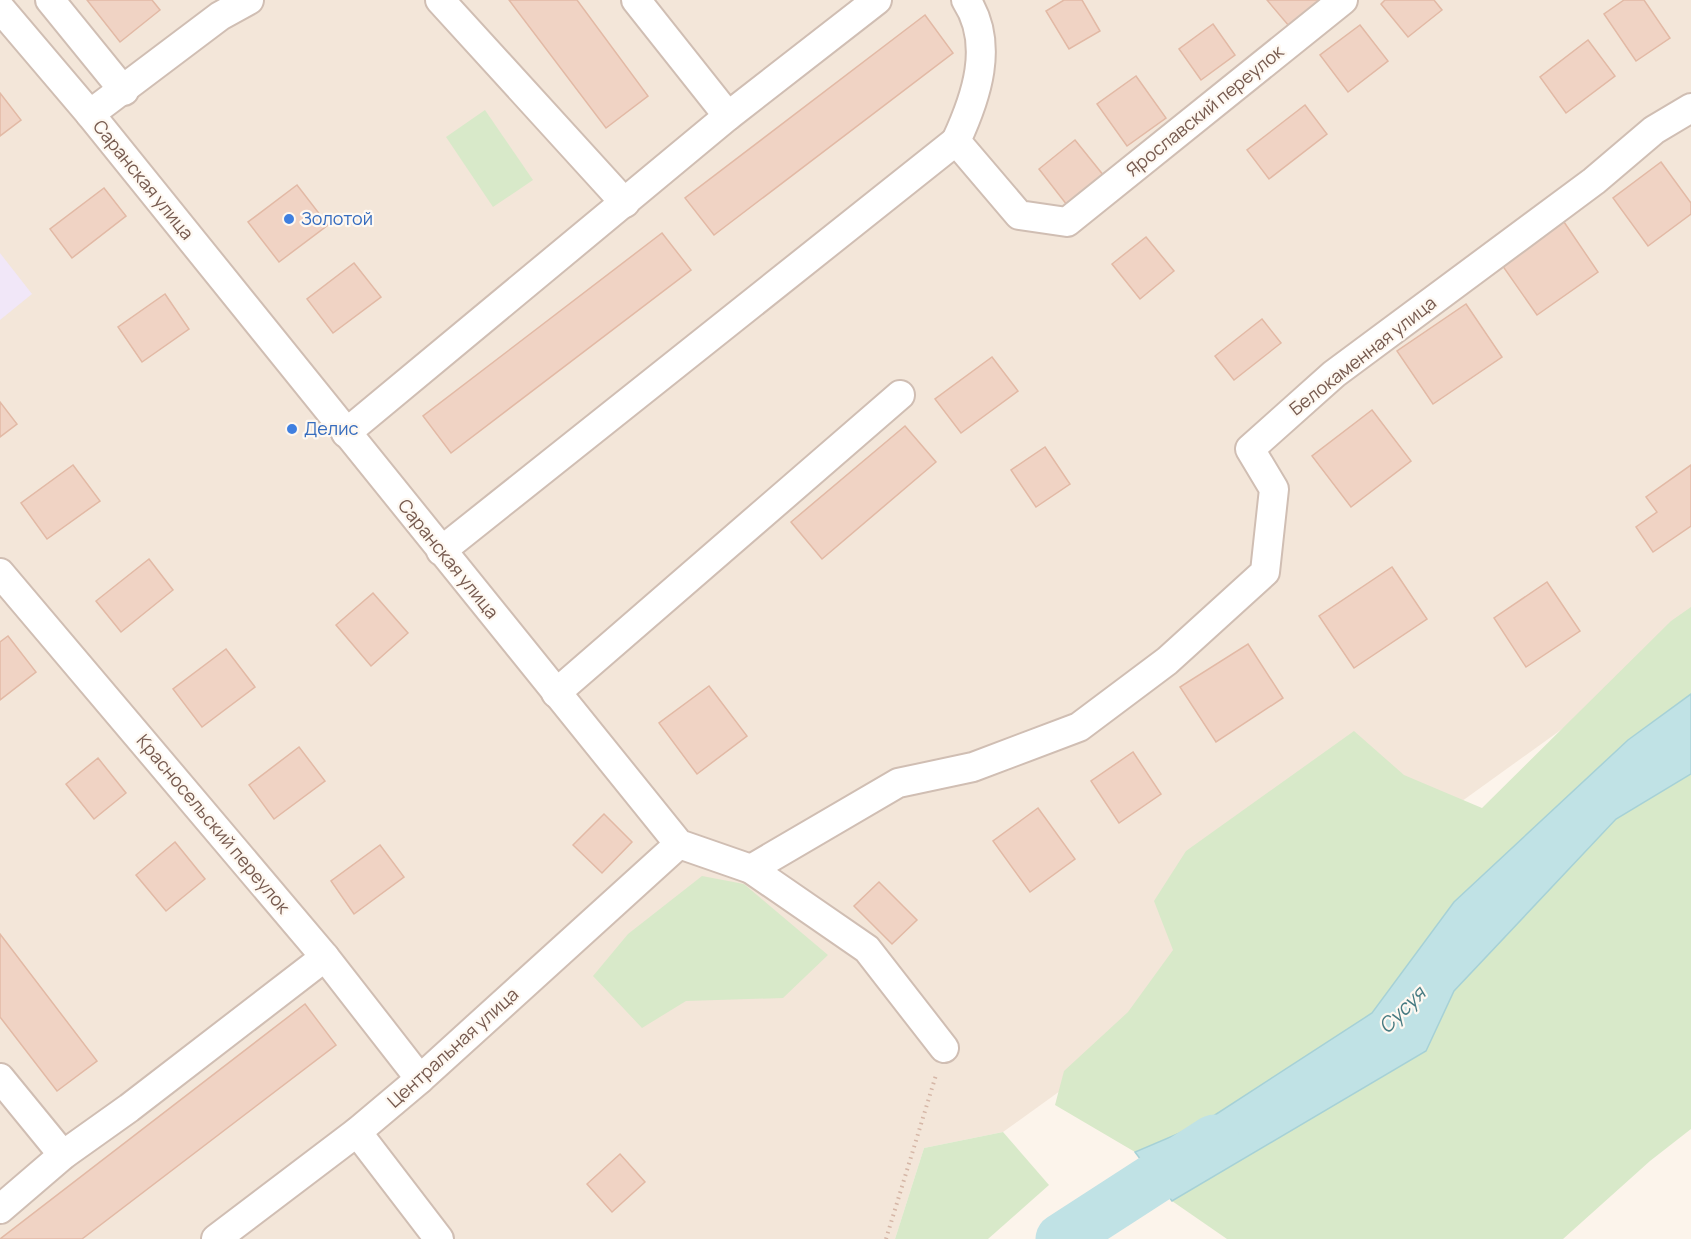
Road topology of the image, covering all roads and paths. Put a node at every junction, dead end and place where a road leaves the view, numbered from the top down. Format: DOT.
graph roads {
  1 [pos="50,0"];
  2 [pos="249,0"];
  3 [pos="440,0"];
  4 [pos="636,0"];
  5 [pos="877,0"];
  6 [pos="966,0"];
  7 [pos="1343,0"];
  8 [pos="0,8"];
  9 [pos="124,91"];
  10 [pos="1691,108"];
  11 [pos="90,114"];
  12 [pos="728,116"];
  13 [pos="956,141"];
  14 [pos="625,203"];
  15 [pos="900,395"];
  16 [pos="346,433"];
  17 [pos="441,551"];
  18 [pos="0,573"];
  19 [pos="556,693"];
  20 [pos="679,844"];
  21 [pos="751,868"];
  22 [pos="325,957"];
  23 [pos="944,1048"];
  24 [pos="0,1078"];
  25 [pos="420,1079"];
  26 [pos="357,1132"];
  27 [pos="63,1155"];
  28 [pos="0,1209"];
  29 [pos="216,1239"];
  30 [pos="439,1239"];
  31 [pos="886,1239"];
  1 -- 9 [label="street"];
  2 -- 9 [label="street"];
  3 -- 14 [label="street"];
  4 -- 12 [label="street"];
  5 -- 12 [label="street"];
  6 -- 13 [label="street"];
  7 -- 13 [label="street, Ярославский переулок"];
  8 -- 11 [label="street, Саранская улица"];
  9 -- 11 [label="street"];
  10 -- 21 [label="street, Белокаменная улица"];
  11 -- 16 [label="street, Саранская улица"];
  12 -- 14 [label="street"];
  13 -- 17 [label="street"];
  14 -- 16 [label="street"];
  15 -- 19 [label="street"];
  16 -- 17 [label="street, Саранская улица"];
  17 -- 19 [label="street, Саранская улица"];
  18 -- 22 [label="street, Красносельский переулок"];
  19 -- 20 [label="street, Саранская улица"];
  20 -- 21 [label="street"];
  20 -- 25 [label="street, Центральная улица"];
  21 -- 23 [label="street"];
  22 -- 25 [label="street, Красносельский переулок"];
  22 -- 27 [label="street"];
  23 -- 31 [label="path"];
  24 -- 27 [label="street"];
  25 -- 26 [label="street, Центральная улица"];
  26 -- 29 [label="street, Центральная улица"];
  26 -- 30 [label="street"];
  27 -- 28 [label="street"];
}
